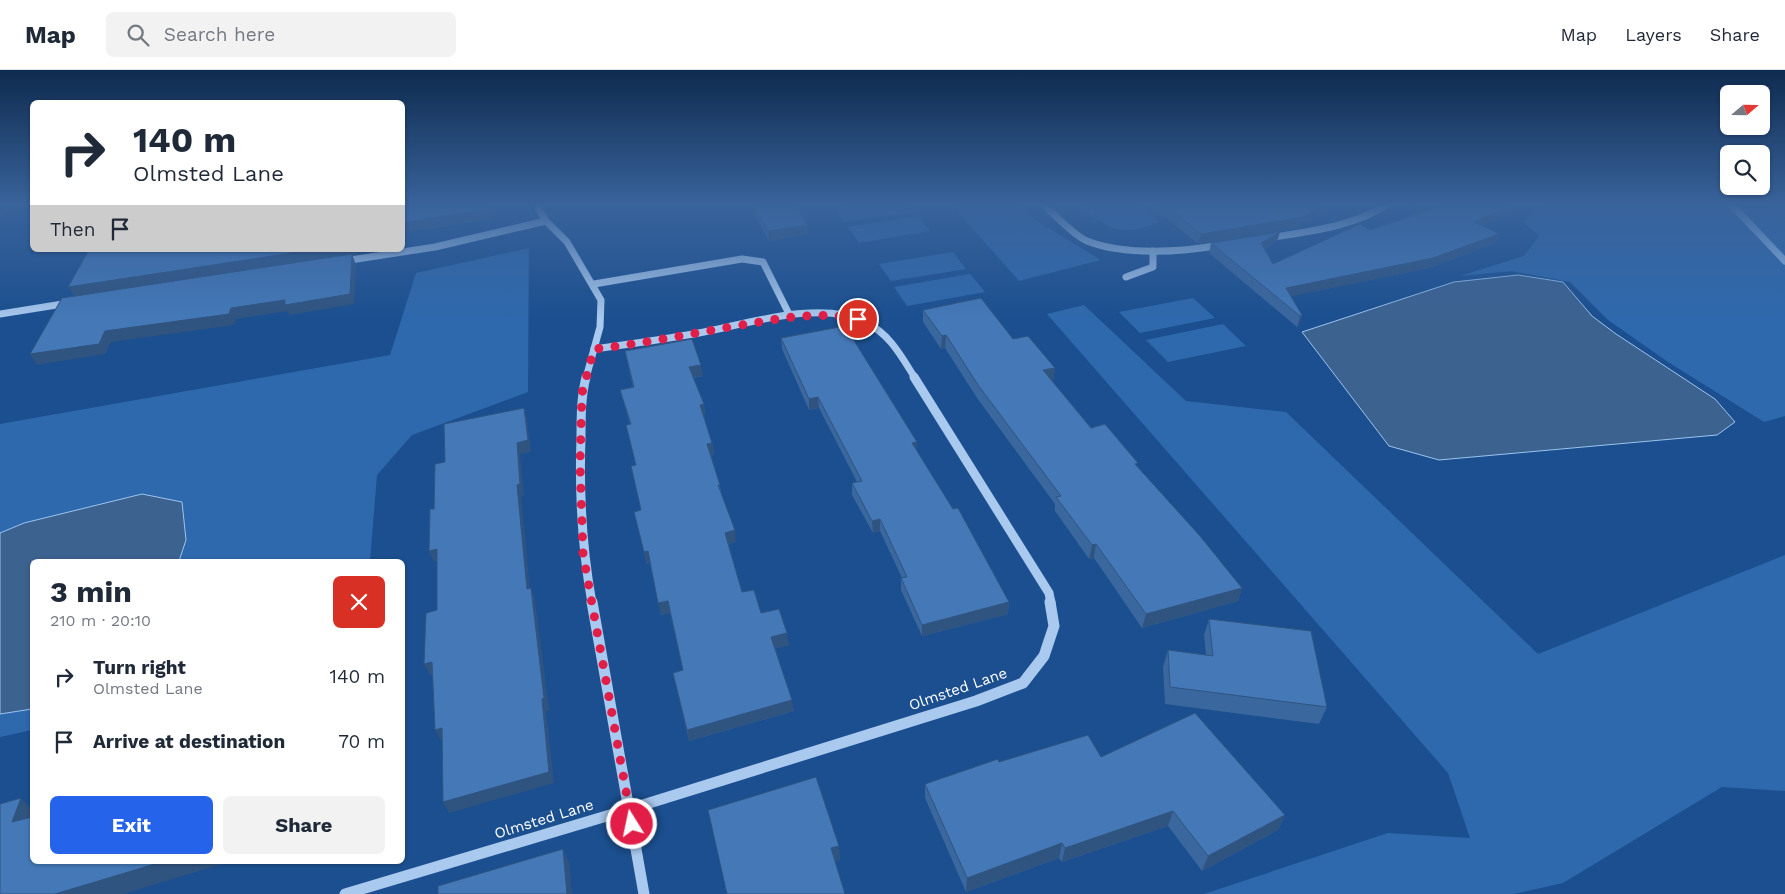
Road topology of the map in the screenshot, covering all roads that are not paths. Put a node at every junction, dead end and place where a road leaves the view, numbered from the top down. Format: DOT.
graph roads {
  1 [pos="454,242"];
  2 [pos="567,242"];
  3 [pos="1096,242"];
  4 [pos="1228,244"];
  5 [pos="1153,251"];
  6 [pos="403,252"];
  7 [pos="405,252"];
  8 [pos="338,262"];
  9 [pos="1126,277"];
  10 [pos="594,284"];
  11 [pos="77,302"];
  12 [pos="0,314"];
  13 [pos="790,316"];
  14 [pos="594,349"];
  15 [pos="630,809"];
  16 [pos="345,894"];
  17 [pos="644,894"];
  1 -- 7 [label="street"];
  2 -- 10 [label="street"];
  3 -- 5 [label="street"];
  4 -- 5 [label="street"];
  5 -- 9 [label="lane"];
  6 -- 8 [label="street"];
  10 -- 13 [label="street"];
  10 -- 14 [label="street"];
  11 -- 12 [label="street"];
  13 -- 14 [label="street, Olmsted Lane"];
  13 -- 15 [label="street, Olmsted Lane"];
  14 -- 15 [label="street"];
  15 -- 16 [label="street, Olmsted Lane"];
  15 -- 17 [label="street"];
}
